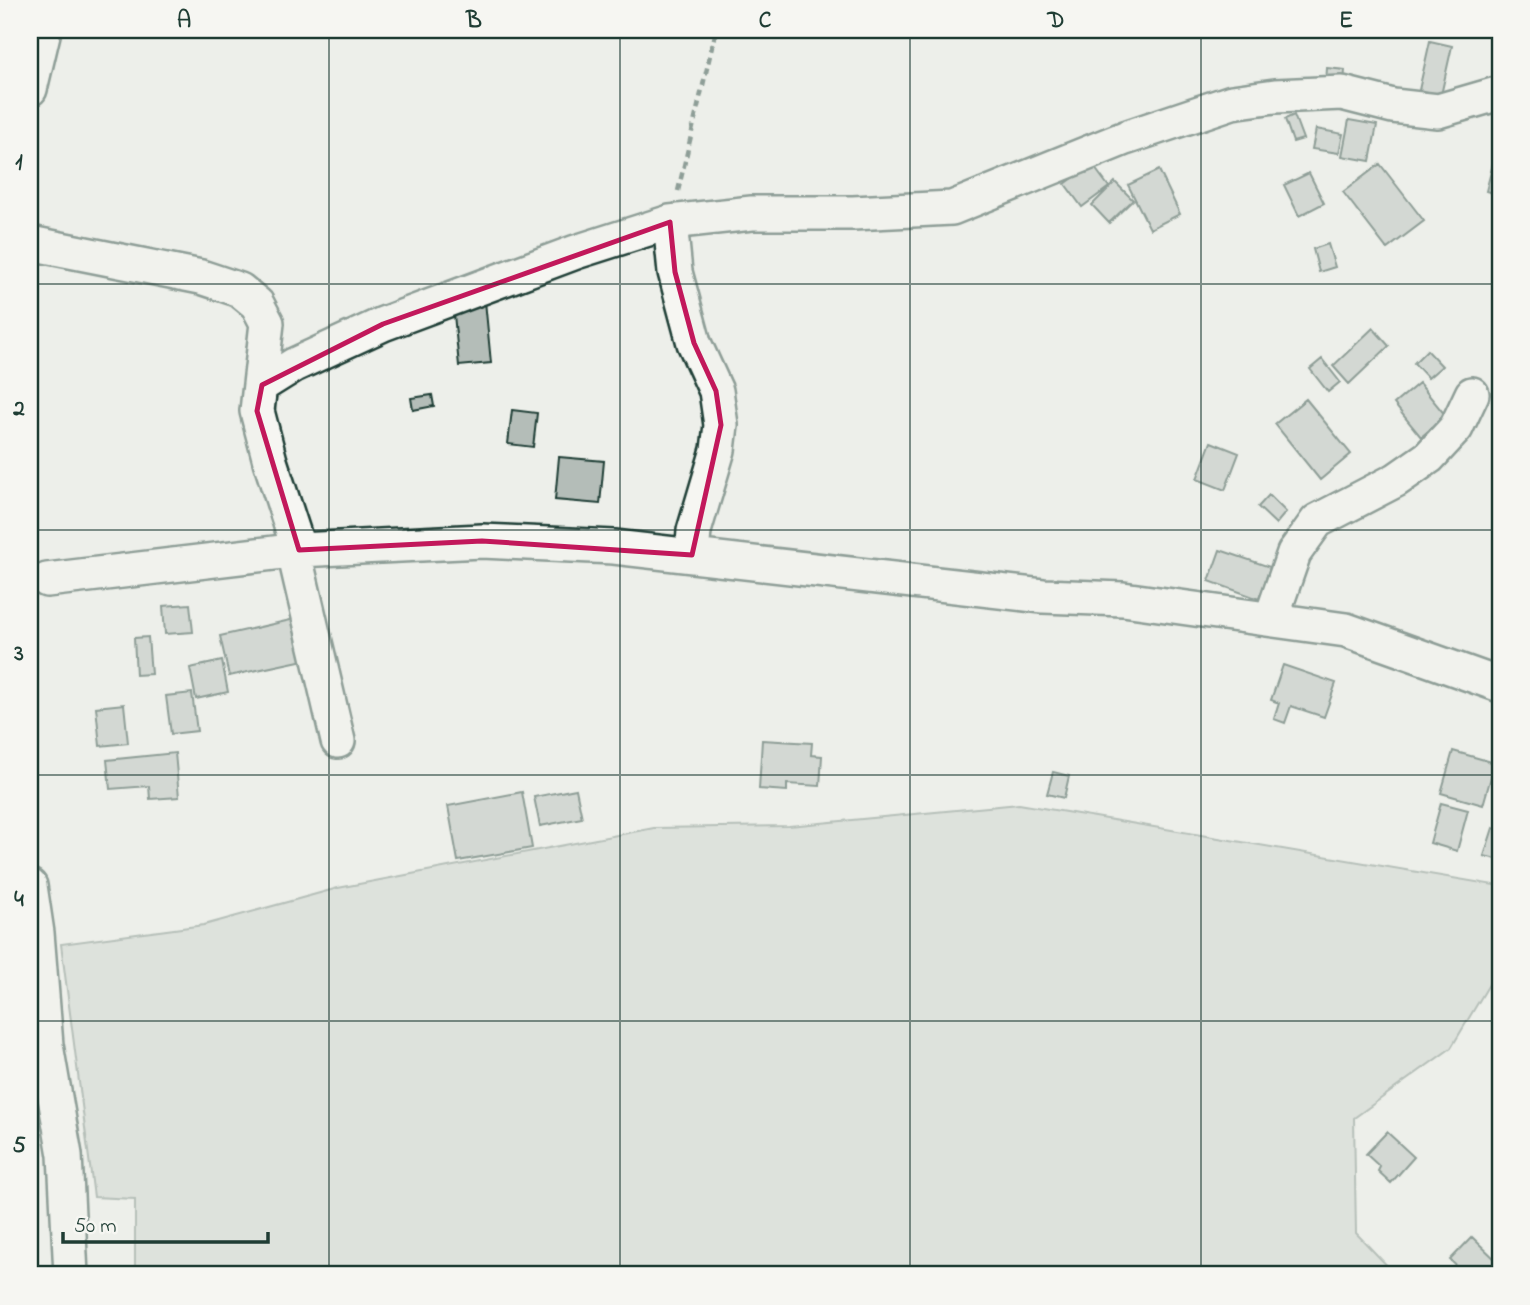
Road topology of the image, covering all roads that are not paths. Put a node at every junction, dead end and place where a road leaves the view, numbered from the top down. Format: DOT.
graph roads {
  1 [pos="44,30"];
  2 [pos="30,89"];
  3 [pos="1500,93"];
  4 [pos="670,222"];
  5 [pos="30,243"];
  6 [pos="262,385"];
  7 [pos="1472,394"];
  8 [pos="299,550"];
  9 [pos="692,555"];
  10 [pos="47,580"];
  11 [pos="1270,619"];
  12 [pos="1500,685"];
  13 [pos="338,741"];
  14 [pos="30,886"];
  15 [pos="38,1051"];
  16 [pos="71,1275"];
  1 -- 2 [label="street"];
  3 -- 4 [label="street"];
  4 -- 6 [label="street"];
  4 -- 9 [label="street"];
  5 -- 6 [label="street"];
  6 -- 8 [label="street"];
  7 -- 11 [label="street"];
  8 -- 9 [label="street"];
  8 -- 10 [label="street"];
  8 -- 13 [label="street"];
  9 -- 11 [label="street"];
  11 -- 12 [label="street"];
  14 -- 15 [label="street"];
  15 -- 16 [label="street"];
}
